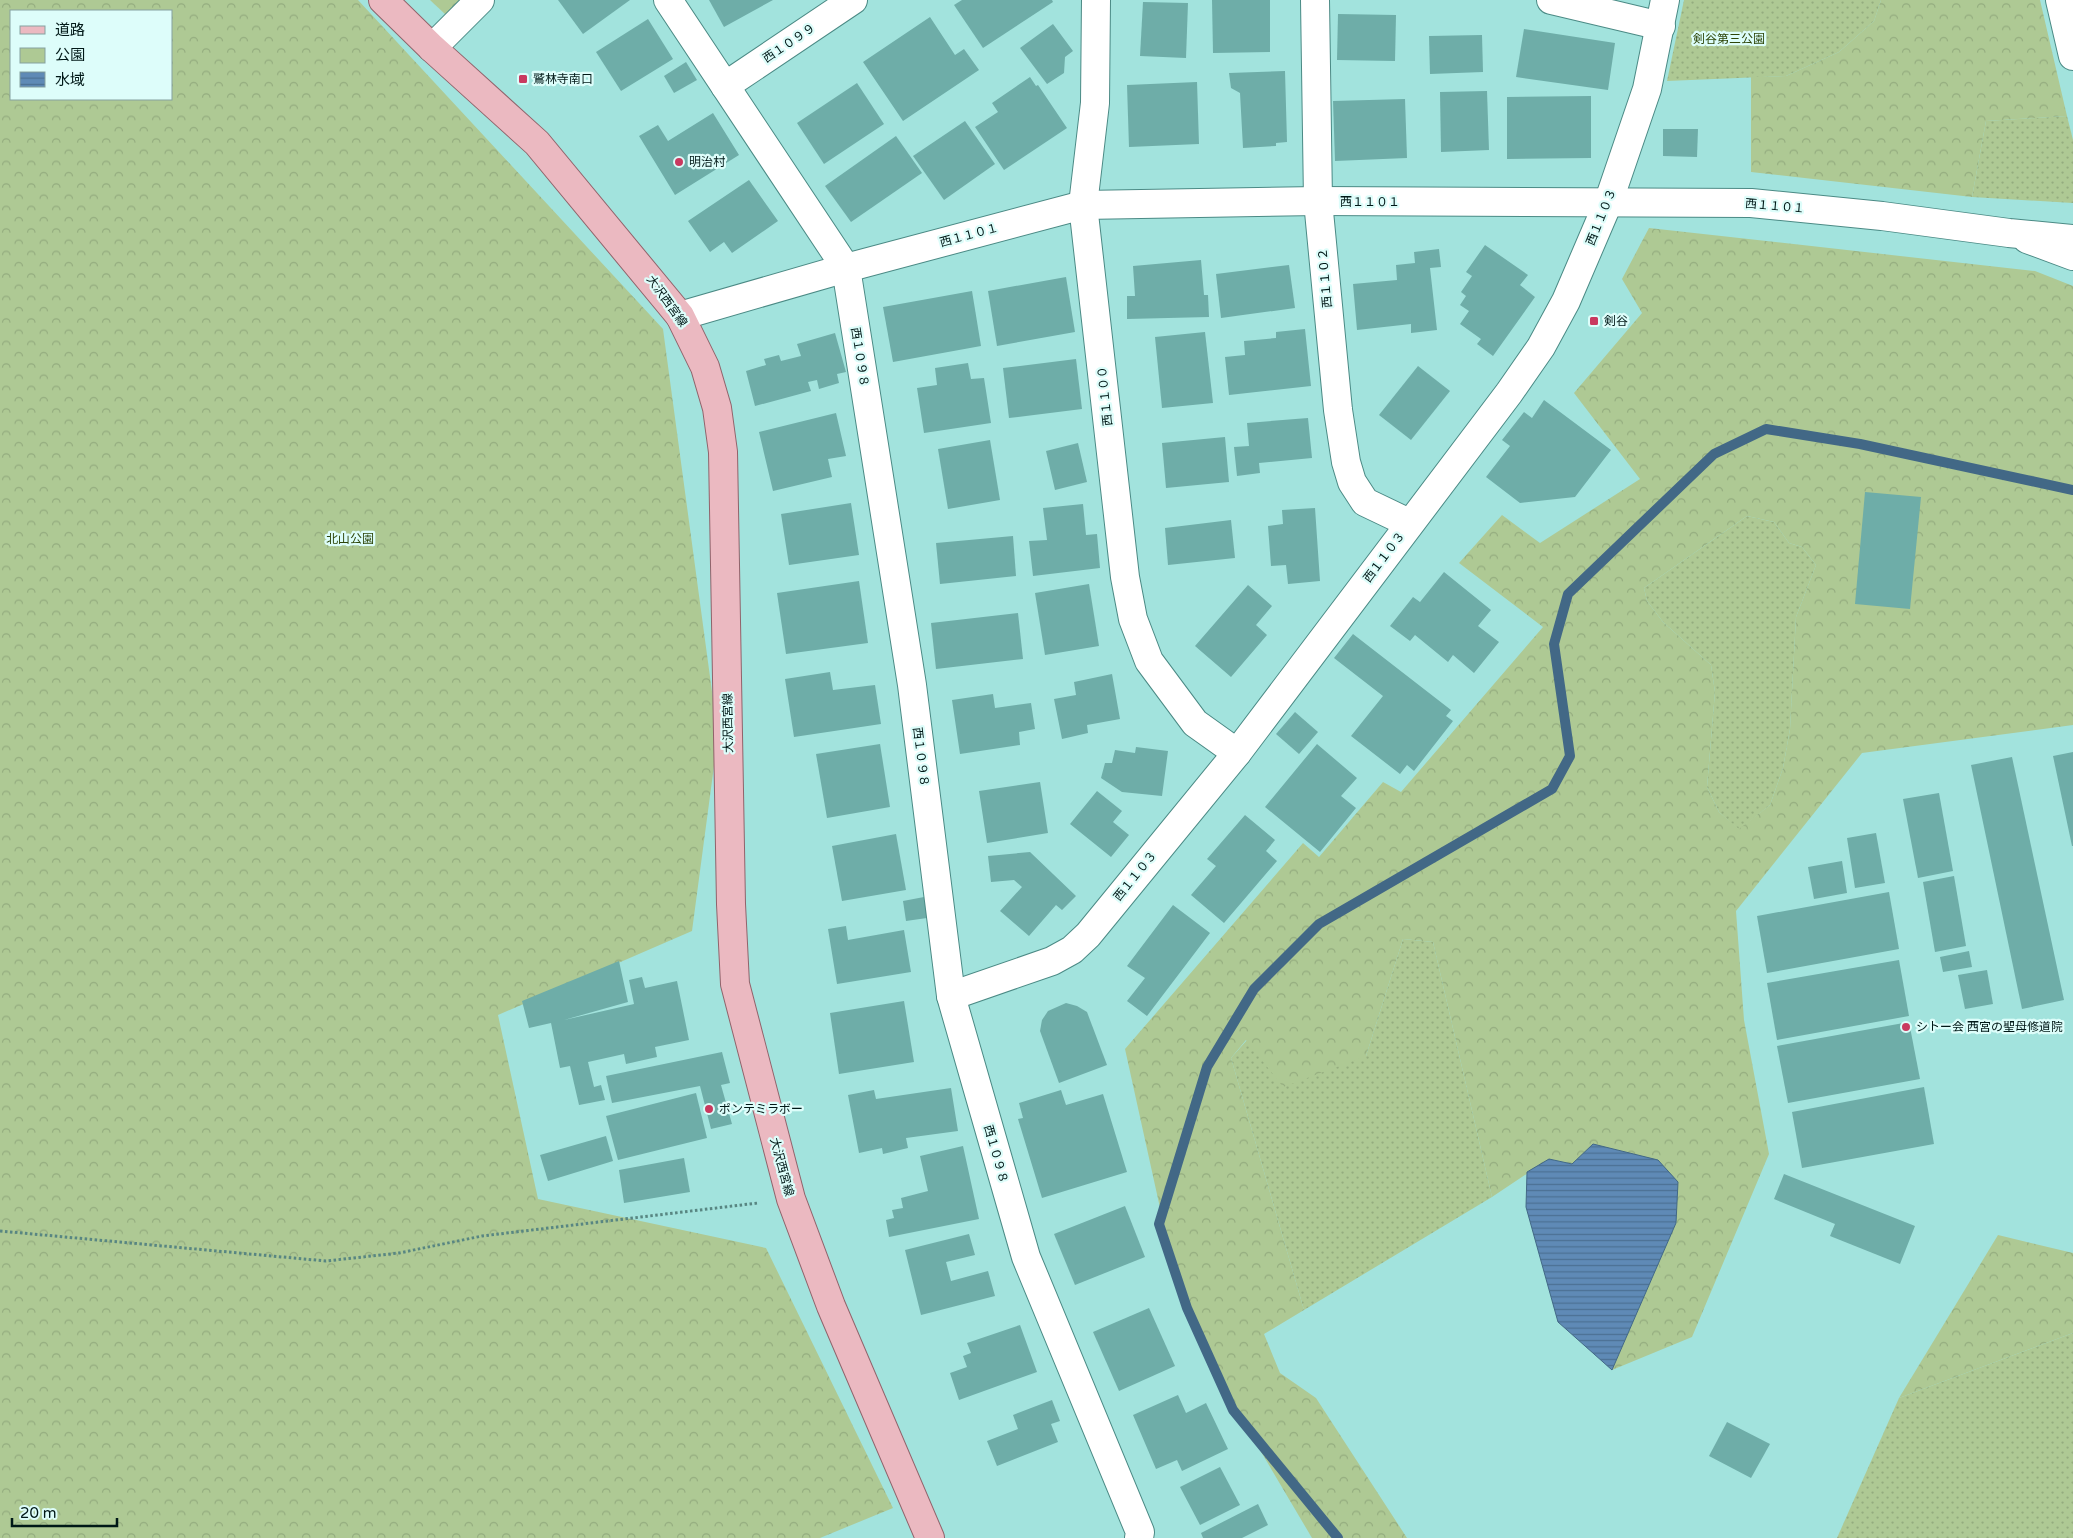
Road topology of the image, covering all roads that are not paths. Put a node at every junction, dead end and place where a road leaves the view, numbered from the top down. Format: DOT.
graph roads {
  1 [pos="383,0"];
  2 [pos="480,0"];
  3 [pos="668,0"];
  4 [pos="853,0"];
  5 [pos="1096,0"];
  6 [pos="1315,0"];
  7 [pos="1551,0"];
  8 [pos="2060,0"];
  9 [pos="1663,13"];
  10 [pos="432,48"];
  11 [pos="2073,56"];
  12 [pos="725,86"];
  13 [pos="1318,201"];
  14 [pos="1608,203"];
  15 [pos="1083,205"];
  16 [pos="2009,233"];
  17 [pos="2073,239"];
  18 [pos="2073,256"];
  19 [pos="846,268"];
  20 [pos="680,316"];
  21 [pos="1409,523"];
  22 [pos="1237,753"];
  23 [pos="951,996"];
  24 [pos="930,1538"];
  25 [pos="1139,1538"];
  1 -- 10 [label="main road, 大沢西宮線"];
  2 -- 10 [label="street"];
  3 -- 12 [label="street, 西１０９８"];
  4 -- 12 [label="street, 西１０９９"];
  5 -- 15 [label="street, 西１１００"];
  6 -- 13 [label="street, 西１１０２"];
  7 -- 9 [label="street"];
  8 -- 11 [label="street"];
  9 -- 14 [label="street, 西１１０３"];
  10 -- 20 [label="main road, 大沢西宮線"];
  12 -- 19 [label="street, 西１０９８"];
  13 -- 14 [label="street, 西１１０１"];
  13 -- 15 [label="street, 西１１０１"];
  13 -- 21 [label="street, 西１１０２"];
  14 -- 16 [label="street, 西１１０１"];
  14 -- 21 [label="street, 西１１０３"];
  15 -- 19 [label="street, 西１１０１"];
  15 -- 22 [label="street, 西１１００"];
  16 -- 17 [label="street, 西１１０１"];
  16 -- 18 [label="street"];
  19 -- 20 [label="street, 西１１０１"];
  19 -- 23 [label="street, 西１０９８"];
  20 -- 24 [label="main road, 大沢西宮線"];
  21 -- 22 [label="street, 西１１０３"];
  22 -- 23 [label="street, 西１１０３"];
  23 -- 25 [label="street, 西１０９８"];
}
